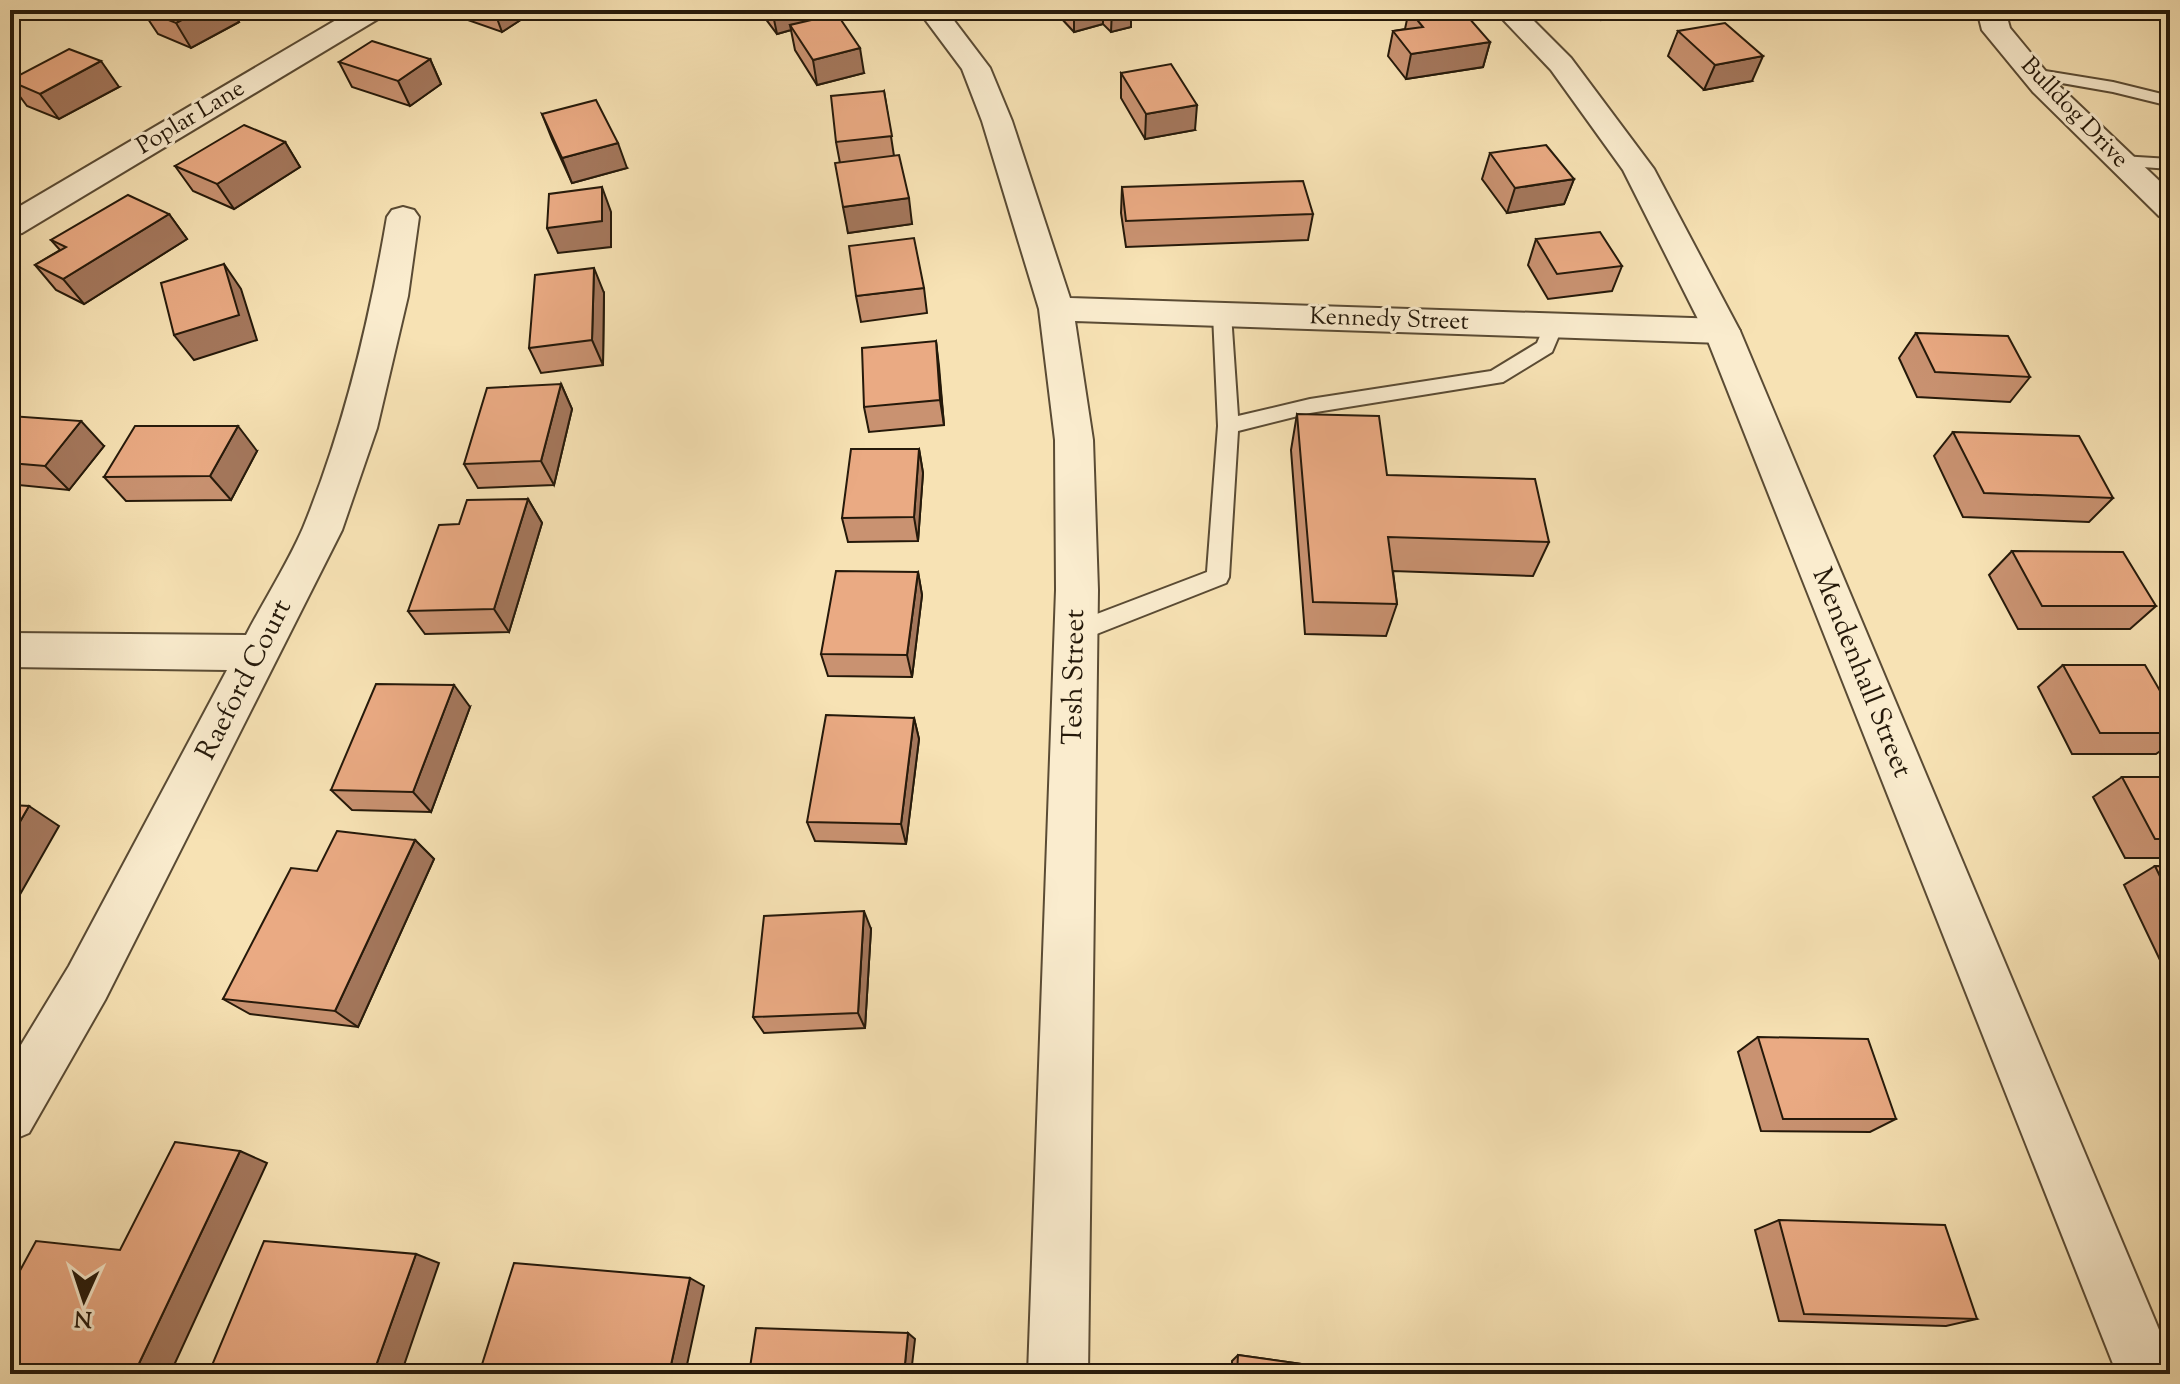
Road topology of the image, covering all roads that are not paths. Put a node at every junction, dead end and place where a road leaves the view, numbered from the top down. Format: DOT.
graph roads {
  1 [pos="373,10"];
  2 [pos="932,10"];
  3 [pos="1508,10"];
  4 [pos="1991,10"];
  5 [pos="2033,74"];
  6 [pos="2170,101"];
  7 [pos="2121,161"];
  8 [pos="2170,164"];
  9 [pos="2170,209"];
  10 [pos="403,217"];
  11 [pos="10,226"];
  12 [pos="1056,309"];
  13 [pos="1222,314"];
  14 [pos="1553,326"];
  15 [pos="1722,331"];
  16 [pos="1228,426"];
  17 [pos="1076,632"];
  18 [pos="10,650"];
  19 [pos="260,653"];
  20 [pos="10,1114"];
  21 [pos="1058,1374"];
  22 [pos="2147,1374"];
  1 -- 11 [label="street, Poplar Lane"];
  2 -- 12 [label="street, Tesh Street"];
  3 -- 15 [label="street, Mendenhall Street"];
  4 -- 5 [label="street, Bulldog Drive"];
  5 -- 6 [label="lane"];
  5 -- 7 [label="street, Bulldog Drive"];
  7 -- 8 [label="lane"];
  7 -- 9 [label="street, Bulldog Drive"];
  10 -- 19 [label="street, Raeford Court"];
  12 -- 13 [label="street, Kennedy Street"];
  12 -- 17 [label="street, Tesh Street"];
  13 -- 14 [label="street, Kennedy Street"];
  13 -- 16 [label="lane"];
  14 -- 15 [label="street, Kennedy Street"];
  14 -- 16 [label="lane"];
  15 -- 22 [label="street, Mendenhall Street"];
  16 -- 17 [label="lane"];
  17 -- 21 [label="street, Tesh Street"];
  18 -- 19 [label="street"];
  19 -- 20 [label="street, Raeford Court"];
}
